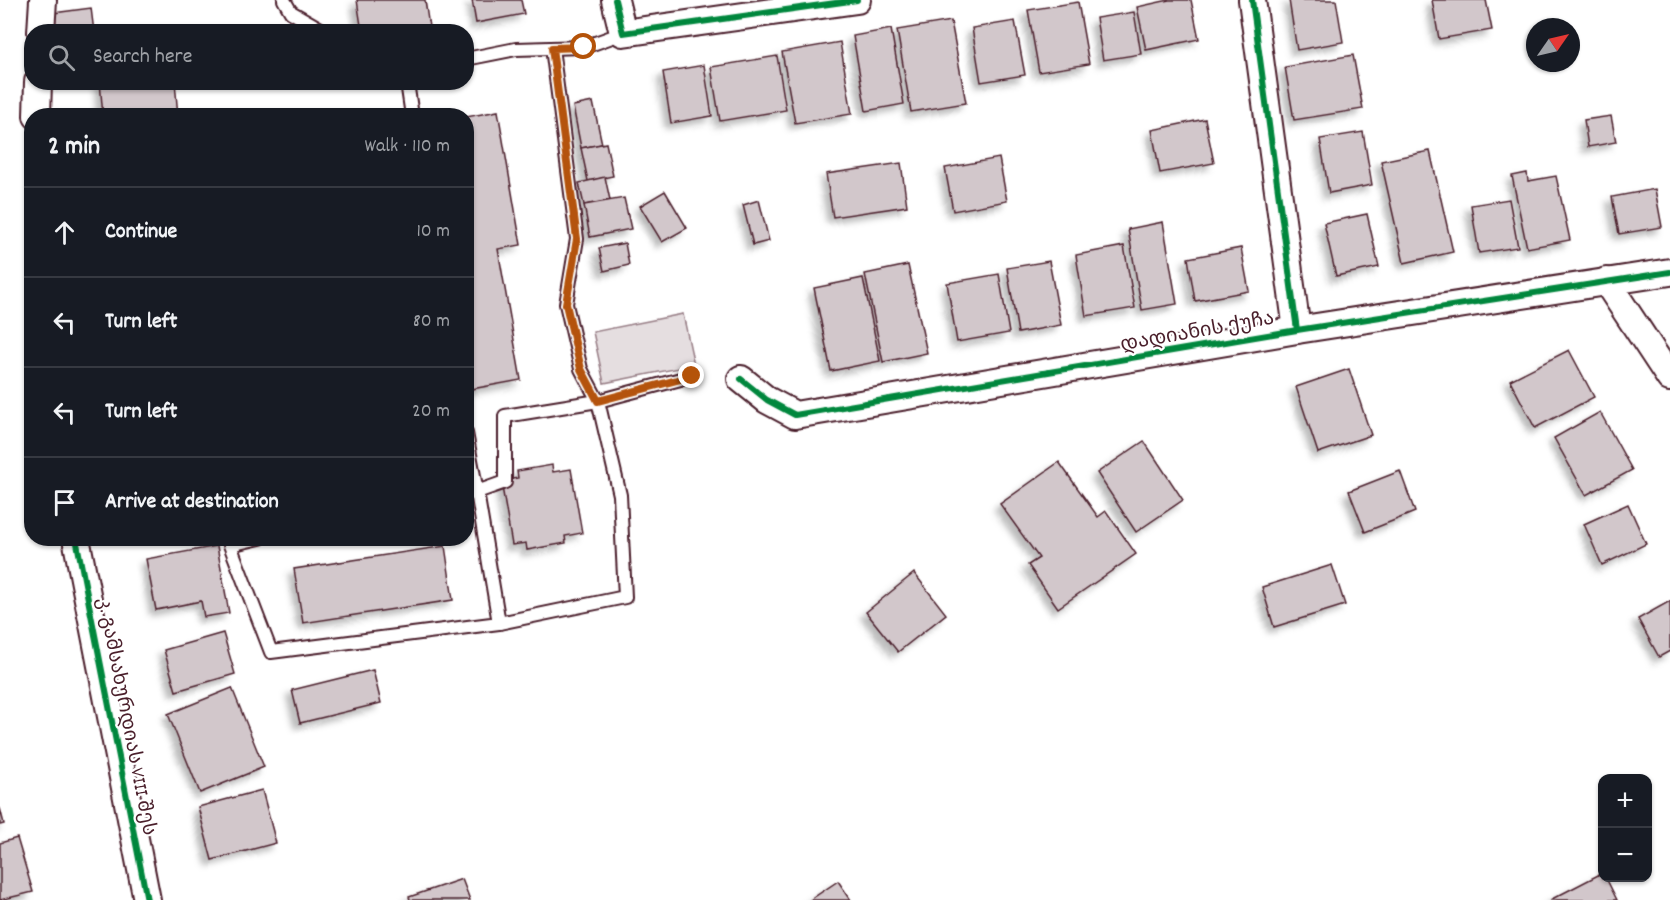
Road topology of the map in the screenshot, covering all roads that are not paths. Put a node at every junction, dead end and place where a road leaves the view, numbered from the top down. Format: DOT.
graph roads {
  1 [pos="43,0"];
  2 [pos="284,0"];
  3 [pos="615,0"];
  4 [pos="857,0"];
  5 [pos="1252,0"];
  6 [pos="42,24"];
  7 [pos="313,24"];
  8 [pos="622,33"];
  9 [pos="552,48"];
  10 [pos="474,57"];
  11 [pos="39,90"];
  12 [pos="408,90"];
  13 [pos="37,108"];
  14 [pos="411,108"];
  15 [pos="1670,272"];
  16 [pos="1606,281"];
  17 [pos="1296,330"];
  18 [pos="692,376"];
  19 [pos="1670,378"];
  20 [pos="741,379"];
  21 [pos="598,401"];
  22 [pos="474,493"];
  23 [pos="474,504"];
  24 [pos="78,546"];
  25 [pos="230,546"];
  26 [pos="499,623"];
  27 [pos="147,900"];
  1 -- 6 [label="street"];
  2 -- 7 [label="lane"];
  3 -- 8 [label="street"];
  4 -- 8 [label="street"];
  5 -- 17 [label="street"];
  8 -- 9 [label="lane"];
  9 -- 10 [label="lane"];
  9 -- 21 [label="lane"];
  11 -- 13 [label="street"];
  12 -- 14 [label="lane"];
  15 -- 16 [label="street, დადიანის ქუჩა"];
  16 -- 17 [label="street, დადიანის ქუჩა"];
  16 -- 19 [label="street"];
  17 -- 20 [label="street, დადიანის ქუჩა"];
  18 -- 21 [label="lane"];
  21 -- 22 [label="lane"];
  21 -- 26 [label="lane"];
  23 -- 26 [label="lane"];
  24 -- 27 [label="street, კ. გამსახურდიას VIII შეს"];
  25 -- 26 [label="lane"];
}
